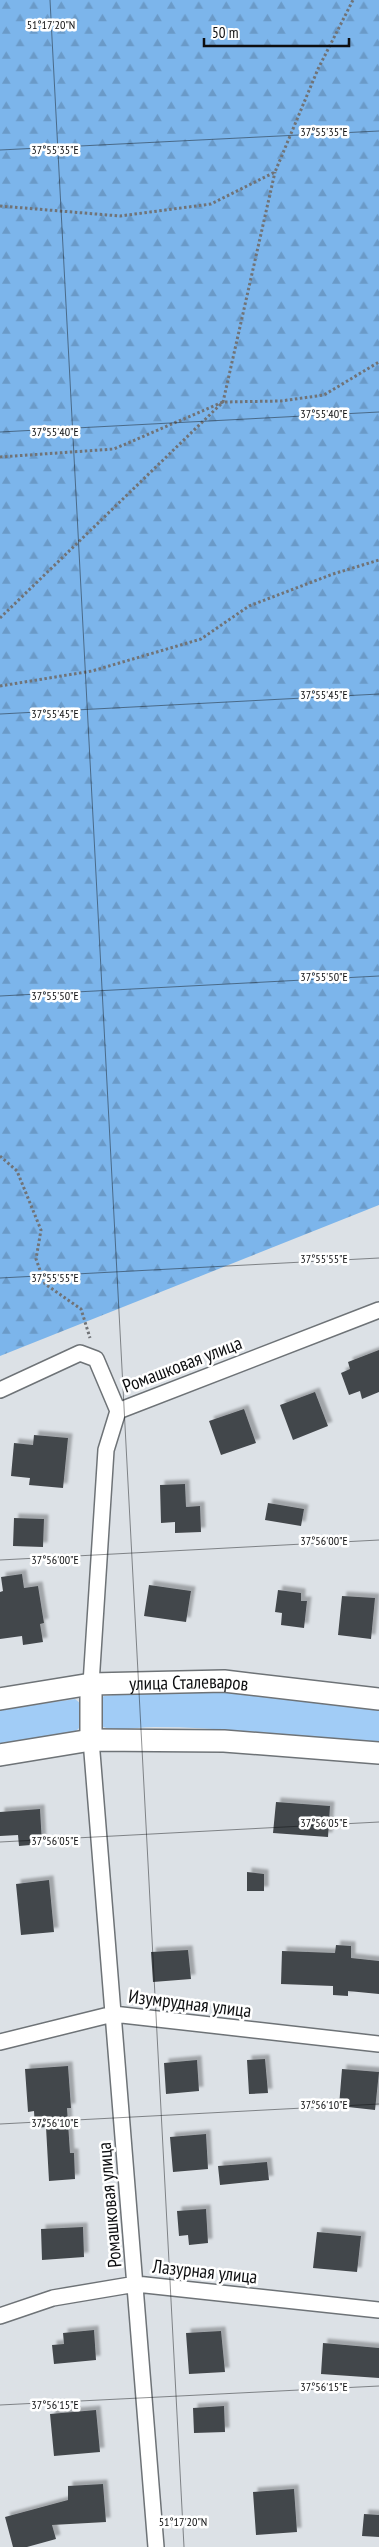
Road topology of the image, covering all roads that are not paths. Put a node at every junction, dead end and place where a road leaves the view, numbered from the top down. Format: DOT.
graph roads {
  1 [pos="379,1310"];
  2 [pos="0,1390"];
  3 [pos="118,1410"];
  4 [pos="91,1684"];
  5 [pos="379,1698"];
  6 [pos="0,1700"];
  7 [pos="91,1740"];
  8 [pos="379,1753"];
  9 [pos="0,1755"];
  10 [pos="113,2014"];
  11 [pos="0,2042"];
  12 [pos="379,2044"];
  13 [pos="136,2284"];
  14 [pos="379,2310"];
  15 [pos="0,2316"];
  16 [pos="156,2547"];
  1 -- 3 [label="street, Ромашковая улица"];
  2 -- 3 [label="street"];
  3 -- 4 [label="street, Ромашковая улица"];
  4 -- 5 [label="main road, улица Сталеваров"];
  4 -- 6 [label="main road, улица Сталеваров"];
  4 -- 7 [label="main road"];
  7 -- 8 [label="main road"];
  7 -- 9 [label="main road"];
  7 -- 10 [label="street, Ромашковая улица"];
  10 -- 11 [label="street, Изумрудная улица"];
  10 -- 12 [label="street, Изумрудная улица"];
  10 -- 13 [label="street, Ромашковая улица"];
  13 -- 14 [label="street, Лазурная улица"];
  13 -- 15 [label="street, Лазурная улица"];
  13 -- 16 [label="street, Ромашковая улица"];
}
